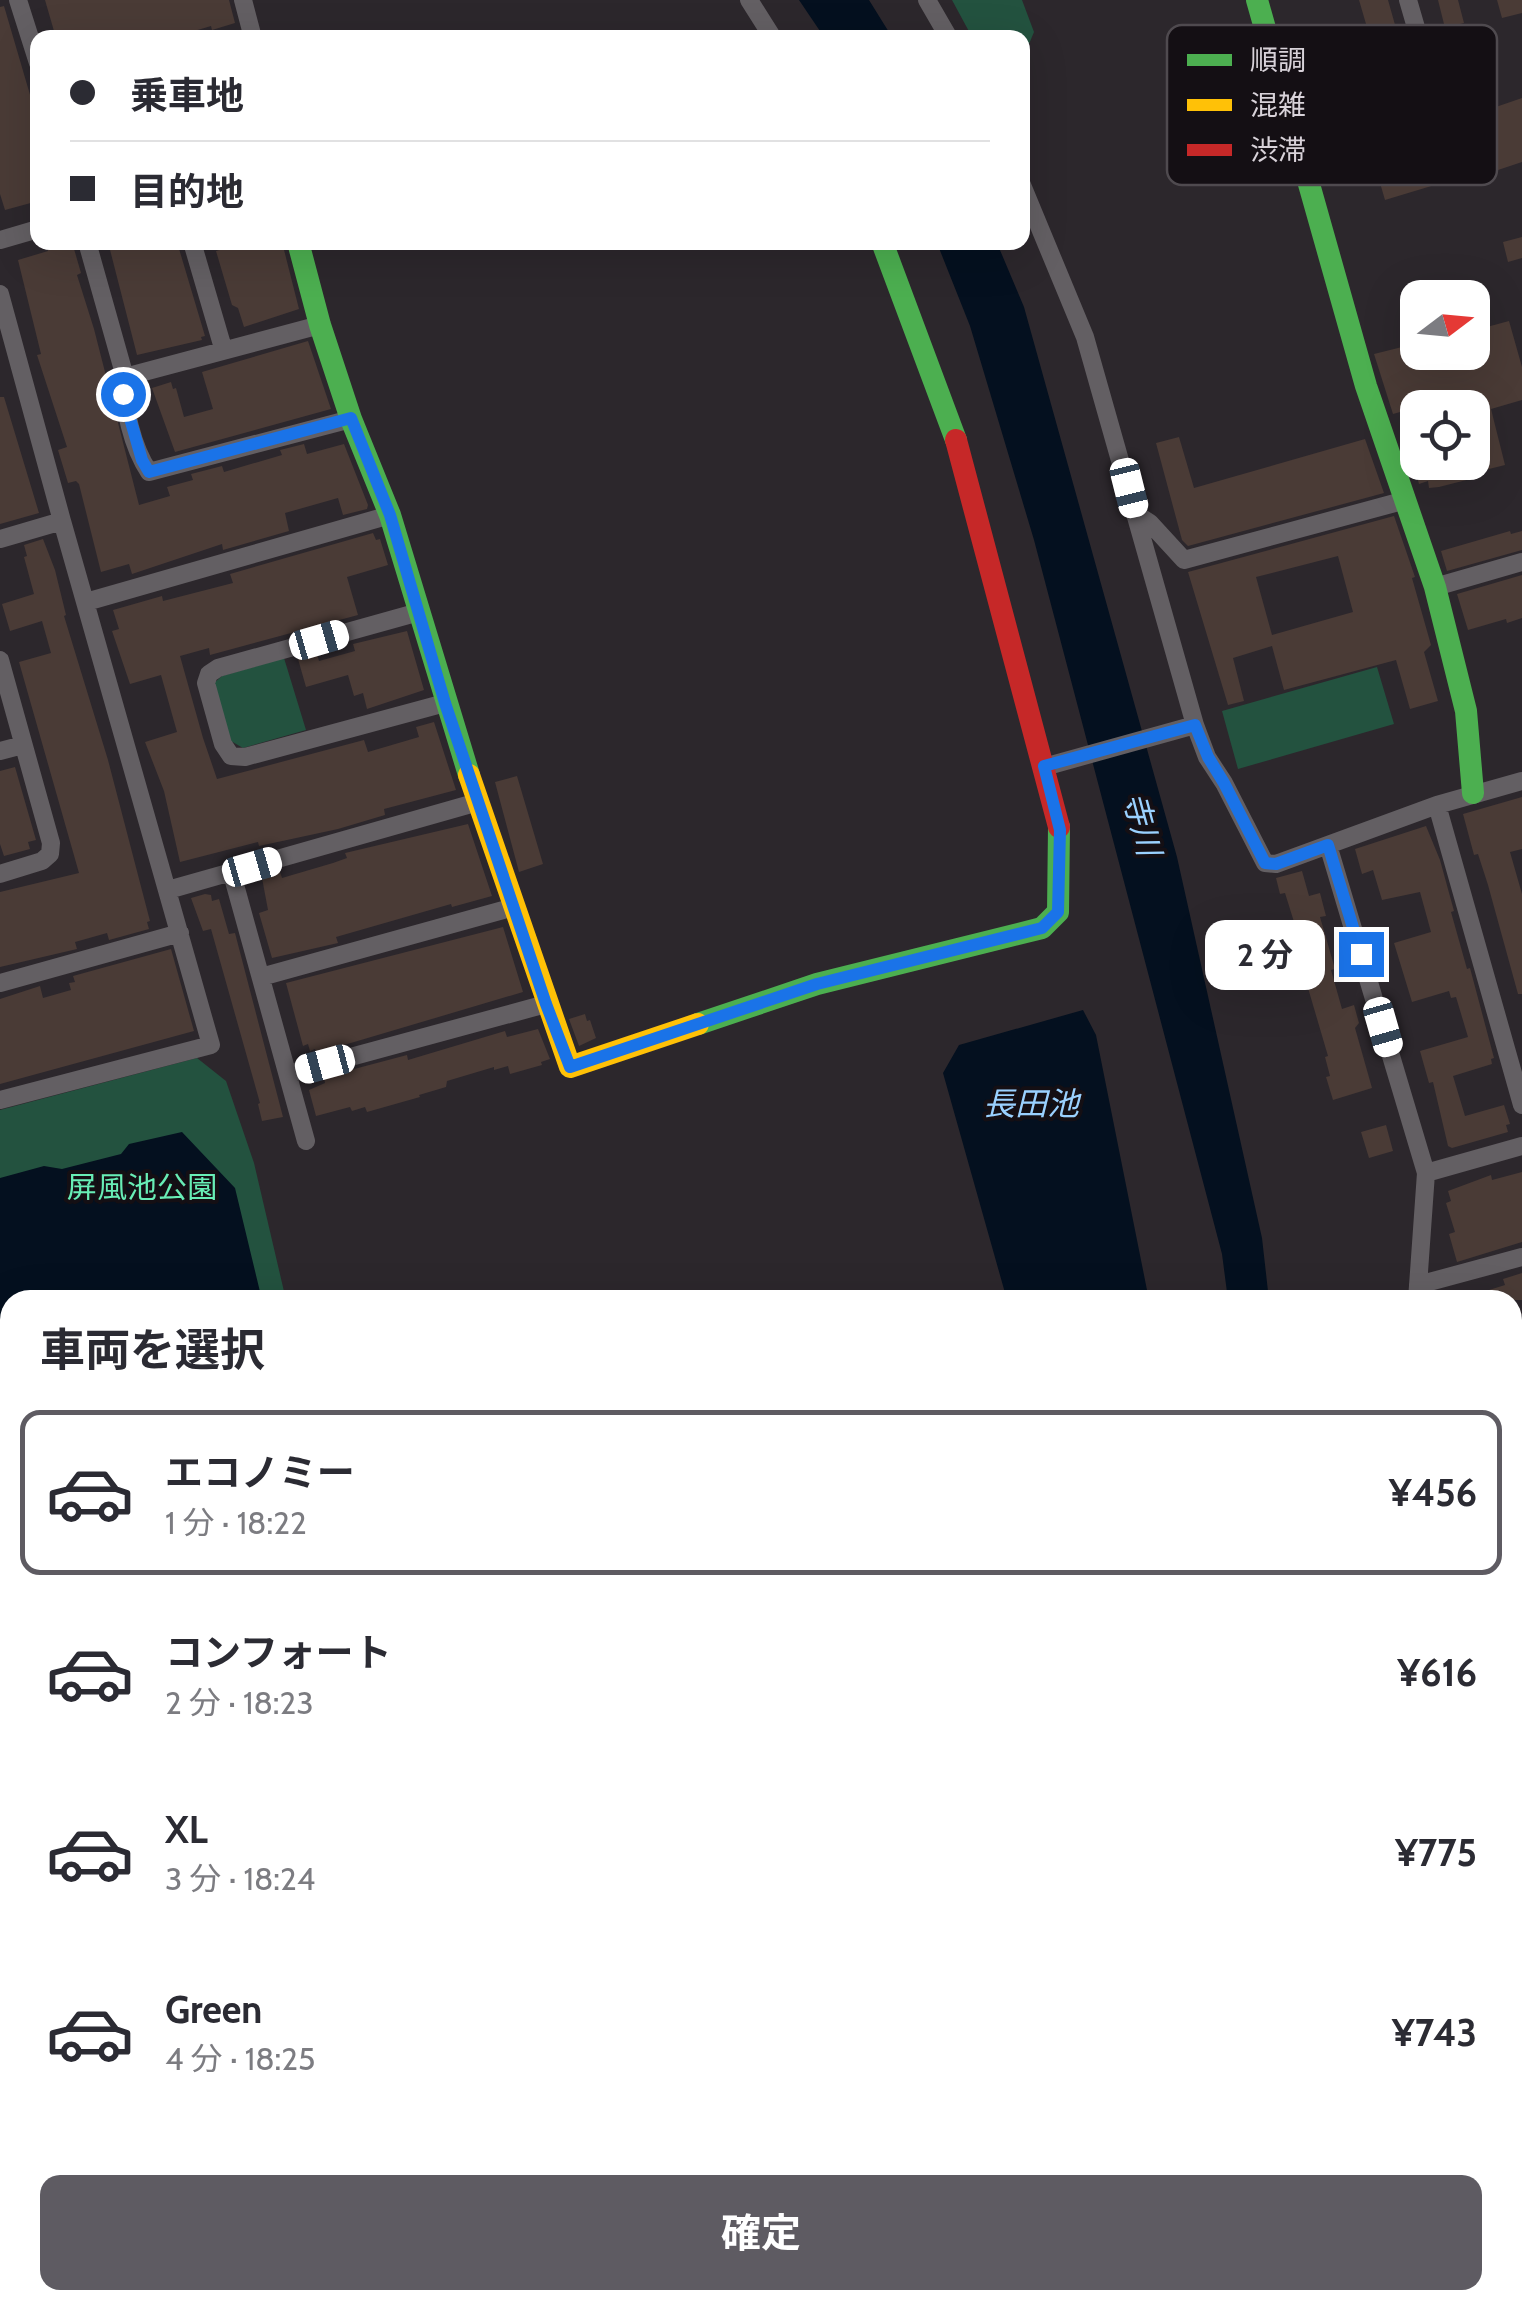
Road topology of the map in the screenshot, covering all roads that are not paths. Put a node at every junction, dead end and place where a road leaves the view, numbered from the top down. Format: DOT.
graph roads {
  1 [pos="18,0"];
  2 [pos="242,0"];
  3 [pos="749,0"];
  4 [pos="927,0"];
  5 [pos="1257,0"];
  6 [pos="1408,0"];
  7 [pos="1264,25"];
  8 [pos="1415,25"];
  9 [pos="251,30"];
  10 [pos="768,30"];
  11 [pos="944,30"];
  12 [pos="30,38"];
  13 [pos="1309,185"];
  14 [pos="1030,205"];
  15 [pos="30,231"];
  16 [pos="0,240"];
  17 [pos="89,250"];
  18 [pos="194,250"];
  19 [pos="300,250"];
  20 [pos="885,250"];
  21 [pos="0,294"];
  22 [pos="320,325"];
  23 [pos="223,348"];
  24 [pos="125,377"];
  25 [pos="351,418"];
  26 [pos="1406,500"];
  27 [pos="1136,514"];
  28 [pos="390,515"];
  29 [pos="62,522"];
  30 [pos="0,539"];
  31 [pos="1522,562"];
  32 [pos="1435,587"];
  33 [pos="86,602"];
  34 [pos="419,612"];
  35 [pos="0,660"];
  36 [pos="445,703"];
  37 [pos="1190,726"];
  38 [pos="23,745"];
  39 [pos="0,751"];
  40 [pos="1051,765"];
  41 [pos="1522,781"];
  42 [pos="1473,793"];
  43 [pos="478,802"];
  44 [pos="1437,805"];
  45 [pos="1328,845"];
  46 [pos="0,874"];
  47 [pos="232,874"];
  48 [pos="168,890"];
  49 [pos="514,906"];
  50 [pos="180,933"];
  51 [pos="261,977"];
  52 [pos="0,984"];
  53 [pos="546,1004"];
  54 [pos="288,1074"];
  55 [pos="0,1100"];
  56 [pos="1522,1105"];
  57 [pos="306,1141"];
  58 [pos="1522,1146"];
  59 [pos="1426,1173"];
  60 [pos="1522,1258"];
  61 [pos="1417,1290"];
  62 [pos="1423,1290"];
  1 -- 12 [label="street"];
  2 -- 9 [label="street"];
  3 -- 10 [label="street"];
  4 -- 11 [label="street"];
  5 -- 7 [label="main road"];
  6 -- 8 [label="street"];
  13 -- 26 [label="main road"];
  14 -- 27 [label="street"];
  15 -- 16 [label="street"];
  17 -- 24 [label="street"];
  18 -- 23 [label="street"];
  19 -- 22 [label="main road"];
  20 -- 40 [label="main road"];
  21 -- 29 [label="street"];
  22 -- 23 [label="street"];
  22 -- 25 [label="main road"];
  23 -- 24 [label="street"];
  24 -- 25 [label="street"];
  25 -- 28 [label="main road"];
  26 -- 27 [label="street"];
  26 -- 32 [label="main road"];
  27 -- 37 [label="street"];
  28 -- 33 [label="street"];
  28 -- 34 [label="main road"];
  29 -- 30 [label="street"];
  29 -- 33 [label="street"];
  31 -- 32 [label="street"];
  32 -- 42 [label="main road"];
  33 -- 48 [label="street"];
  34 -- 36 [label="main road"];
  34 -- 36 [label="street"];
  35 -- 38 [label="street"];
  36 -- 43 [label="main road"];
  37 -- 40 [label="street"];
  37 -- 45 [label="street"];
  38 -- 39 [label="street"];
  38 -- 46 [label="street"];
  40 -- 53 [label="main road"];
  41 -- 42 [label="street"];
  42 -- 44 [label="street"];
  43 -- 47 [label="street"];
  43 -- 49 [label="main road"];
  44 -- 45 [label="street"];
  44 -- 56 [label="street"];
  45 -- 59 [label="street"];
  47 -- 48 [label="street"];
  47 -- 51 [label="street"];
  48 -- 50 [label="street"];
  49 -- 51 [label="street"];
  49 -- 53 [label="main road"];
  50 -- 52 [label="street"];
  50 -- 55 [label="street"];
  51 -- 54 [label="street"];
  53 -- 54 [label="street"];
  54 -- 57 [label="street"];
  58 -- 59 [label="street"];
  59 -- 61 [label="street"];
  60 -- 62 [label="street"];
}
